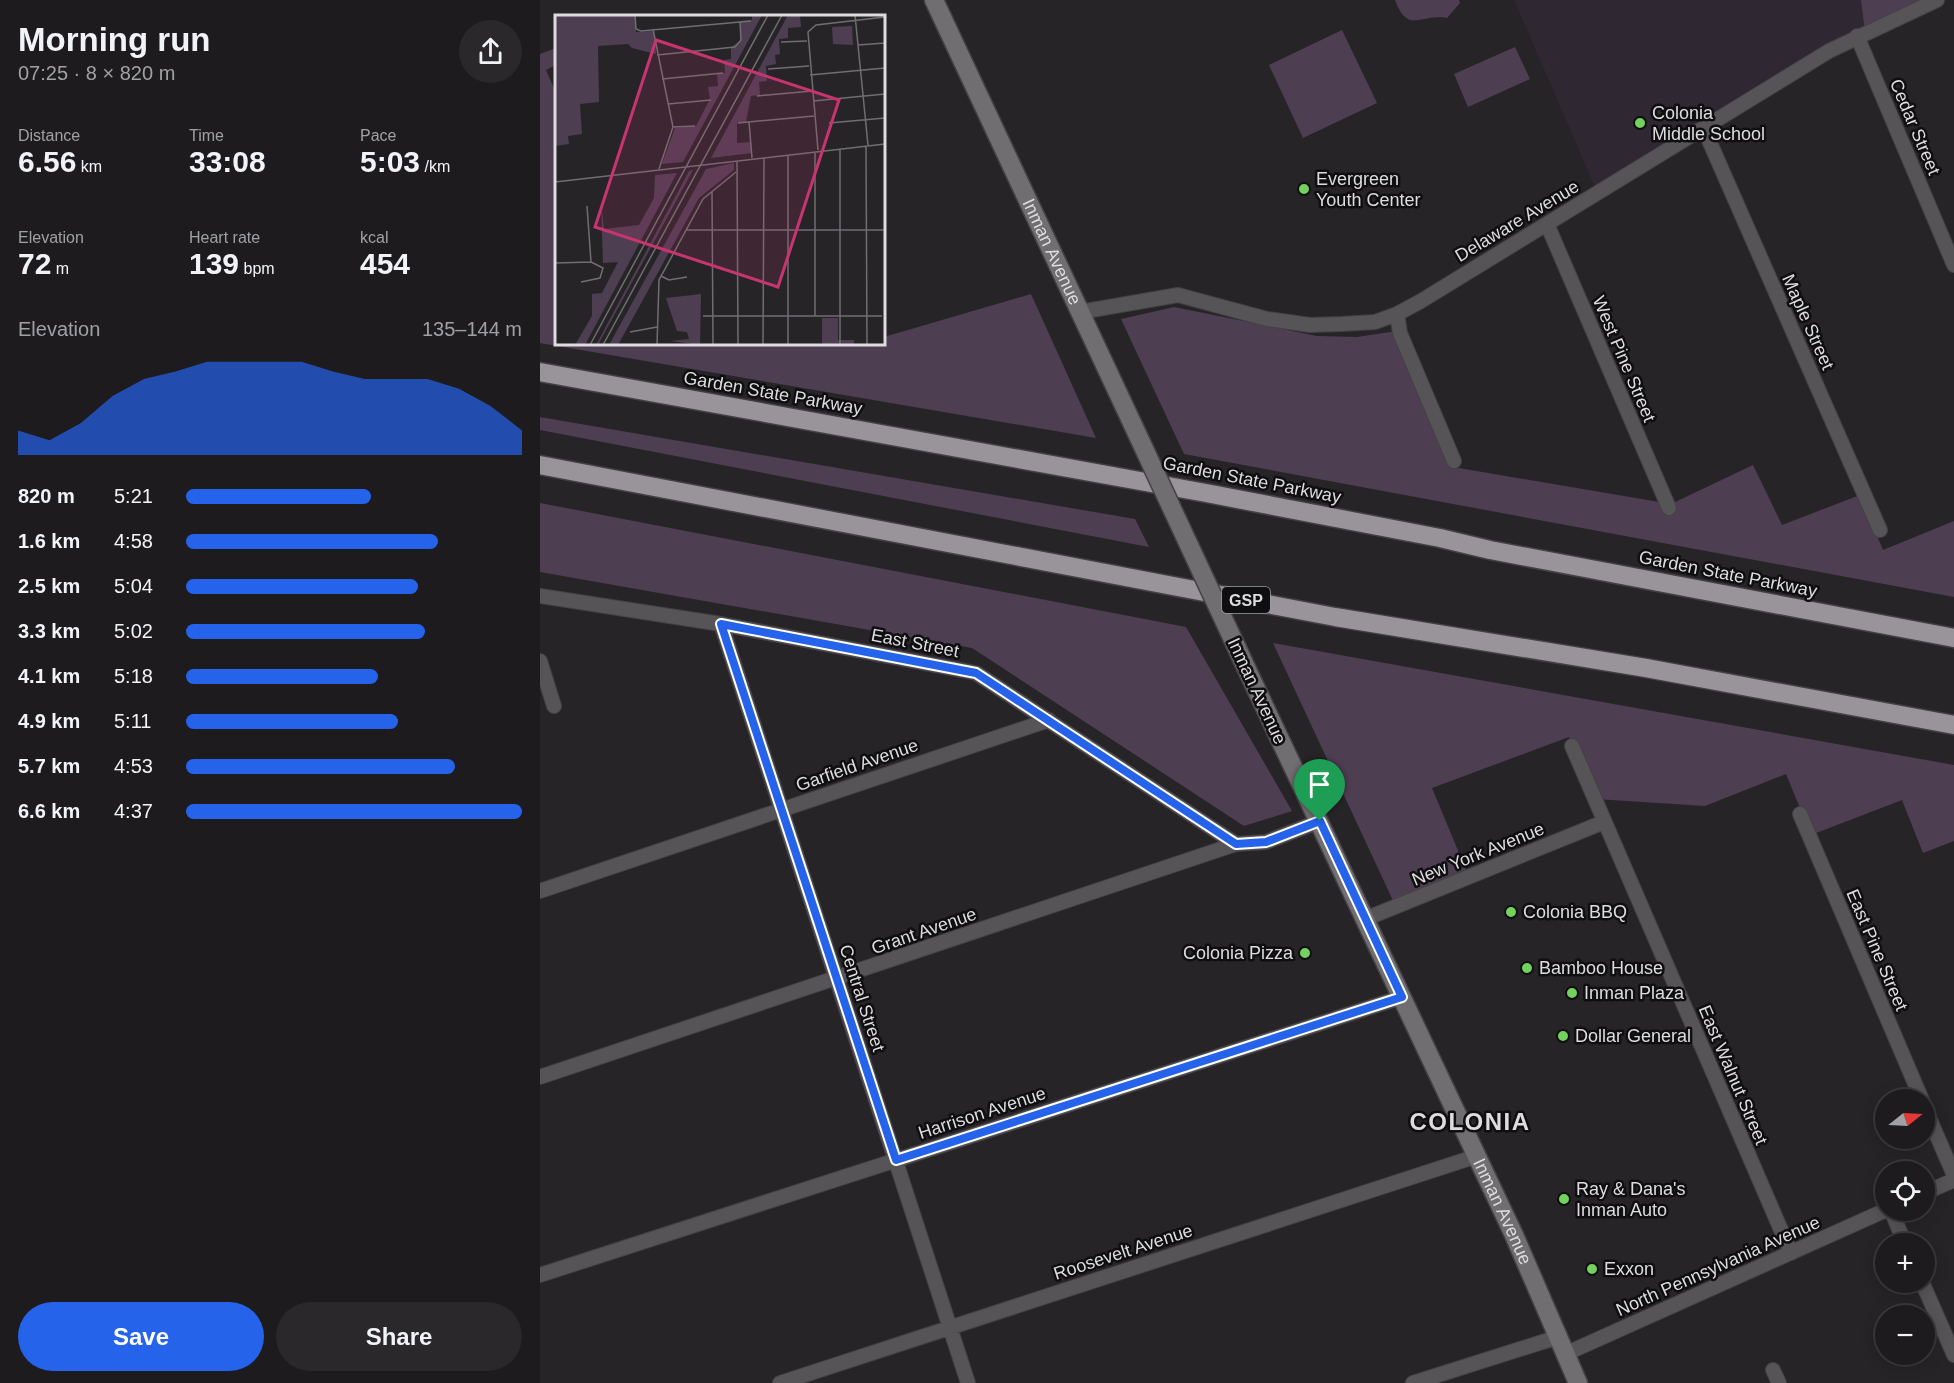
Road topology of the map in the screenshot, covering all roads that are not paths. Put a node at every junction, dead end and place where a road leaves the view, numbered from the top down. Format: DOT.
graph roads {
  1 [pos="934,0"];
  2 [pos="1937,0"];
  3 [pos="1857,36"];
  4 [pos="1704,129"];
  5 [pos="1547,224"];
  6 [pos="1954,265"];
  7 [pos="1080,312"];
  8 [pos="1397,314"];
  9 [pos="540,372"];
  10 [pos="1454,461"];
  11 [pos="540,465"];
  12 [pos="1669,508"];
  13 [pos="1880,530"];
  14 [pos="540,596"];
  15 [pos="721,624"];
  16 [pos="1954,638"];
  17 [pos="540,661"];
  18 [pos="554,706"];
  19 [pos="1049,720"];
  20 [pos="1954,725"];
  21 [pos="1572,746"];
  22 [pos="781,810"];
  23 [pos="1800,814"];
  24 [pos="1320,821"];
  25 [pos="1604,822"];
  26 [pos="1236,844"];
  27 [pos="540,891"];
  28 [pos="1365,919"];
  29 [pos="837,979"];
  30 [pos="1402,997"];
  31 [pos="540,1077"];
  32 [pos="1917,1089"];
  33 [pos="1935,1131"];
  34 [pos="1477,1156"];
  35 [pos="896,1160"];
  36 [pos="1954,1175"];
  37 [pos="1954,1180"];
  38 [pos="1935,1188"];
  39 [pos="1875,1215"];
  40 [pos="1791,1253"];
  41 [pos="540,1275"];
  42 [pos="1927,1293"];
  43 [pos="950,1328"];
  44 [pos="1562,1345"];
  45 [pos="1954,1355"];
  46 [pos="780,1383"];
  47 [pos="968,1383"];
  48 [pos="1413,1383"];
  49 [pos="1578,1383"];
  1 -- 7 [label="main road, Inman Avenue"];
  2 -- 3 [label="street, Delaware Avenue"];
  3 -- 4 [label="street, Delaware Avenue"];
  3 -- 6 [label="street, Cedar Street"];
  4 -- 5 [label="street, Delaware Avenue"];
  4 -- 13 [label="street, Maple Street"];
  5 -- 8 [label="street, Delaware Avenue"];
  5 -- 12 [label="street, West Pine Street"];
  7 -- 8 [label="street, Delaware Avenue"];
  7 -- 24 [label="main road, Inman Avenue, bridge"];
  8 -- 10 [label="street"];
  9 -- 16 [label="highway, Garden State Parkway"];
  11 -- 20 [label="highway, GSP"];
  14 -- 15 [label="street, East Street"];
  15 -- 19 [label="street, East Street"];
  15 -- 22 [label="street, Central Street"];
  17 -- 18 [label="street"];
  19 -- 22 [label="street, Garfield Avenue"];
  19 -- 26 [label="street, East Street"];
  21 -- 25 [label="street, East Walnut Street"];
  22 -- 27 [label="street, Garfield Avenue"];
  22 -- 29 [label="street, Central Street"];
  23 -- 32 [label="street, East Pine Street"];
  24 -- 26 [label="street, Grant Avenue"];
  24 -- 28 [label="main road, Inman Avenue"];
  25 -- 28 [label="street, New York Avenue"];
  25 -- 40 [label="street, East Walnut Street"];
  26 -- 29 [label="street, Grant Avenue"];
  28 -- 30 [label="main road, Inman Avenue"];
  29 -- 31 [label="street, Grant Avenue"];
  29 -- 35 [label="street, Central Street"];
  30 -- 34 [label="main road, Inman Avenue"];
  30 -- 35 [label="street, Harrison Avenue"];
  33 -- 36 [label="street"];
  34 -- 43 [label="street, Roosevelt Avenue"];
  34 -- 44 [label="main road, Inman Avenue"];
  35 -- 41 [label="street, Harrison Avenue"];
  35 -- 43 [label="street, Central Street"];
  37 -- 38 [label="street"];
  39 -- 40 [label="street, North Pennsylvania Avenue"];
  40 -- 44 [label="street, North Pennsylvania Avenue"];
  42 -- 45 [label="street"];
  43 -- 46 [label="street, Roosevelt Avenue"];
  43 -- 47 [label="street, Central Street"];
  44 -- 48 [label="street, North Pennsylvania Avenue"];
  44 -- 49 [label="main road, Inman Avenue"];
}
